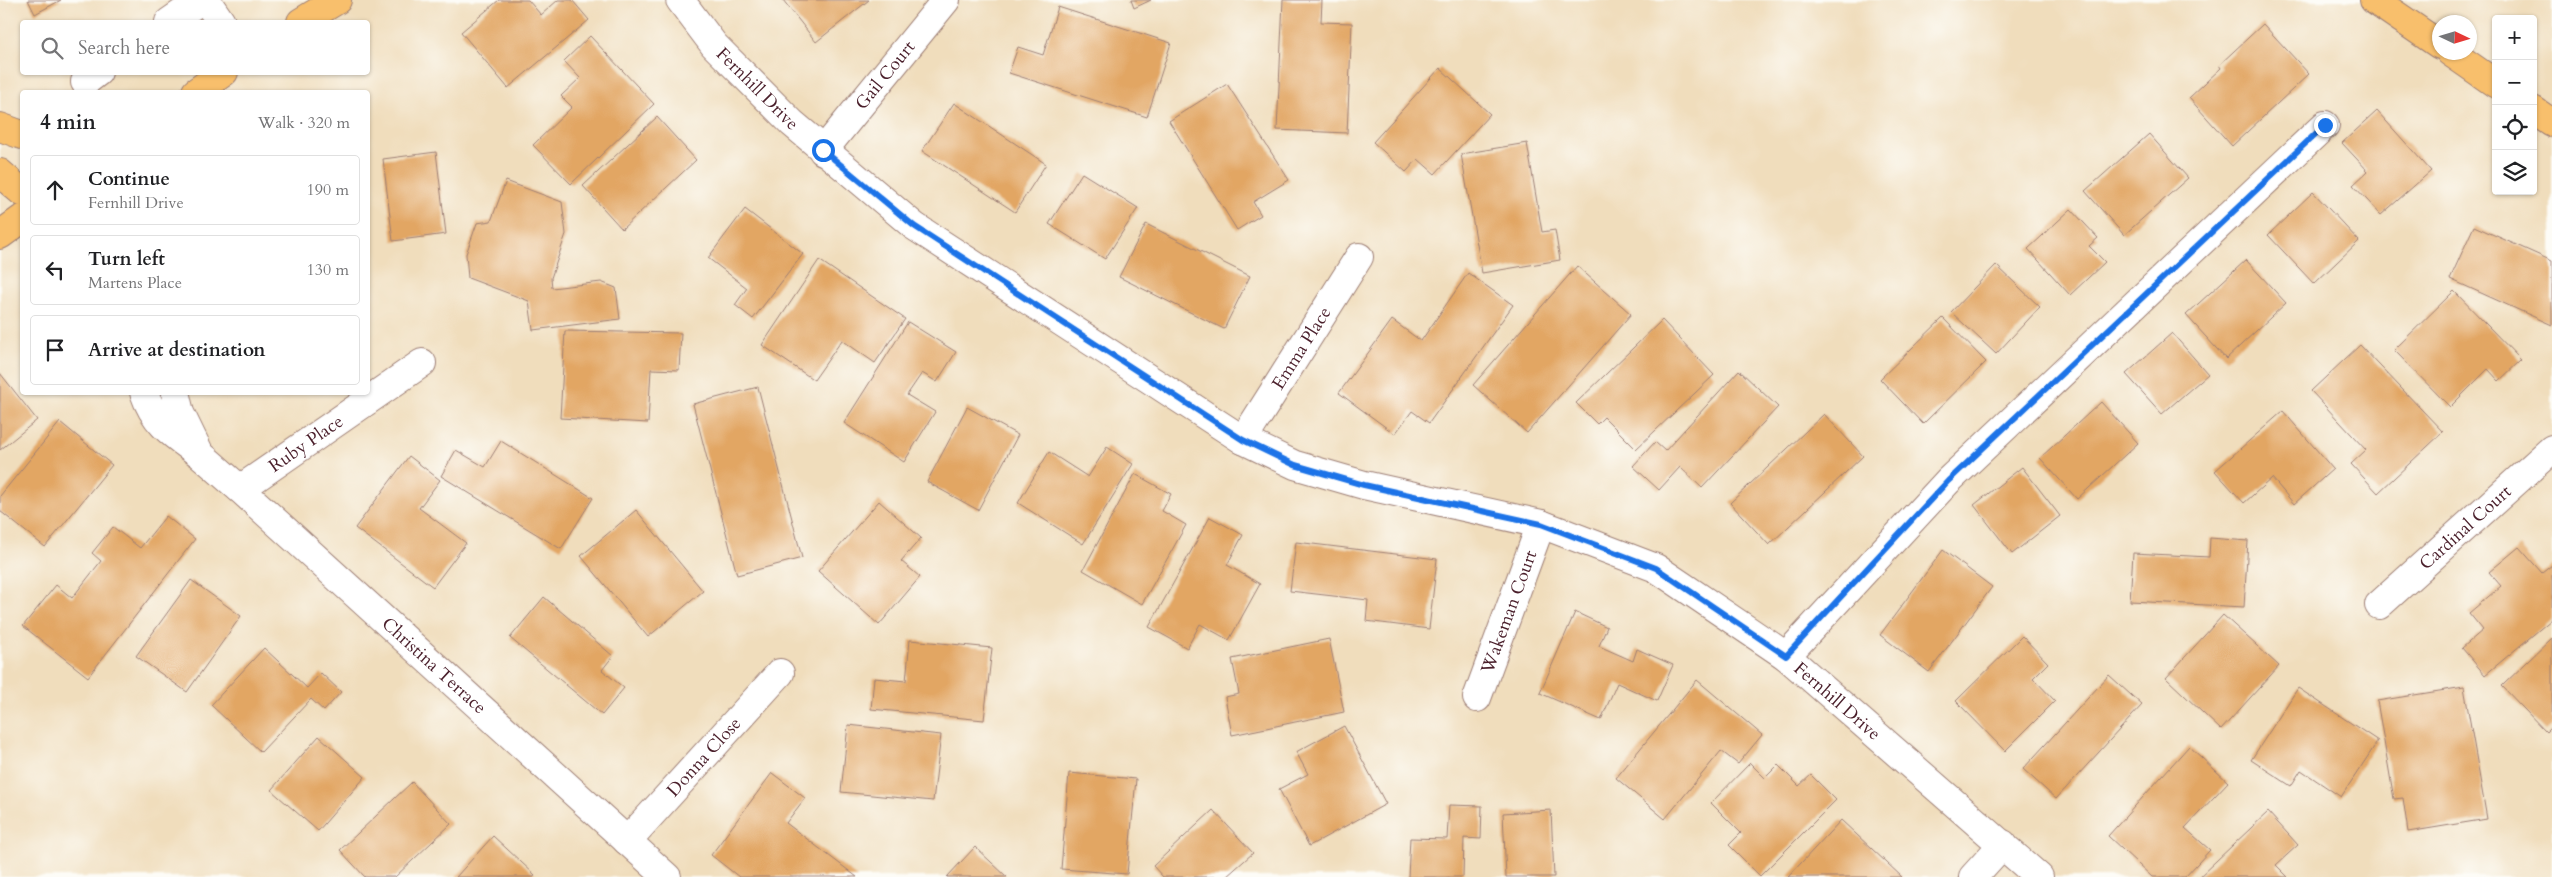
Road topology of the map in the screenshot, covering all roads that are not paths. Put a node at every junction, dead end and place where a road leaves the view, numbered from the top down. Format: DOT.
graph roads {
  1 [pos="201,0"];
  2 [pos="206,0"];
  3 [pos="313,0"];
  4 [pos="337,0"];
  5 [pos="680,0"];
  6 [pos="946,0"];
  7 [pos="2374,0"];
  8 [pos="172,20"];
  9 [pos="220,20"];
  10 [pos="288,20"];
  11 [pos="304,20"];
  12 [pos="2432,40"];
  13 [pos="2462,60"];
  14 [pos="220,75"];
  15 [pos="2492,81"];
  16 [pos="199,90"];
  17 [pos="2537,113"];
  18 [pos="2552,123"];
  19 [pos="2325,125"];
  20 [pos="0,127"];
  21 [pos="20,134"];
  22 [pos="823,150"];
  23 [pos="0,173"];
  24 [pos="20,190"];
  25 [pos="20,220"];
  26 [pos="0,235"];
  27 [pos="1359,257"];
  28 [pos="422,363"];
  29 [pos="146,395"];
  30 [pos="176,395"];
  31 [pos="1243,440"];
  32 [pos="2552,449"];
  33 [pos="201,456"];
  34 [pos="240,489"];
  35 [pos="1541,524"];
  36 [pos="2379,605"];
  37 [pos="1786,656"];
  38 [pos="780,673"];
  39 [pos="1477,698"];
  40 [pos="627,841"];
  41 [pos="2003,844"];
  42 [pos="666,877"];
  43 [pos="1973,877"];
  44 [pos="2039,877"];
  1 -- 8 [label="street"];
  2 -- 9 [label="street"];
  3 -- 10 [label="main road"];
  4 -- 11 [label="main road"];
  5 -- 22 [label="street, Fernhill Drive"];
  6 -- 22 [label="street, Gail Court"];
  7 -- 12 [label="main road"];
  13 -- 15 [label="main road"];
  14 -- 16 [label="main road"];
  17 -- 18 [label="main road"];
  19 -- 37 [label="street"];
  20 -- 21 [label="main road"];
  22 -- 31 [label="street, Fernhill Drive"];
  23 -- 24 [label="main road"];
  25 -- 26 [label="main road"];
  27 -- 31 [label="street, Emma Place"];
  28 -- 34 [label="street, Ruby Place"];
  29 -- 33 [label="street, Christina Terrace"];
  30 -- 33 [label="street, Christina Terrace"];
  31 -- 35 [label="street, Fernhill Drive"];
  32 -- 36 [label="street, Cardinal Court"];
  33 -- 34 [label="street, Christina Terrace"];
  34 -- 40 [label="street, Christina Terrace"];
  35 -- 37 [label="street, Fernhill Drive"];
  35 -- 39 [label="street, Wakeman Court"];
  37 -- 41 [label="street, Fernhill Drive"];
  38 -- 40 [label="street, Donna Close"];
  40 -- 42 [label="street, Christina Terrace"];
  41 -- 43 [label="street"];
  41 -- 44 [label="street, Fernhill Drive"];
}
